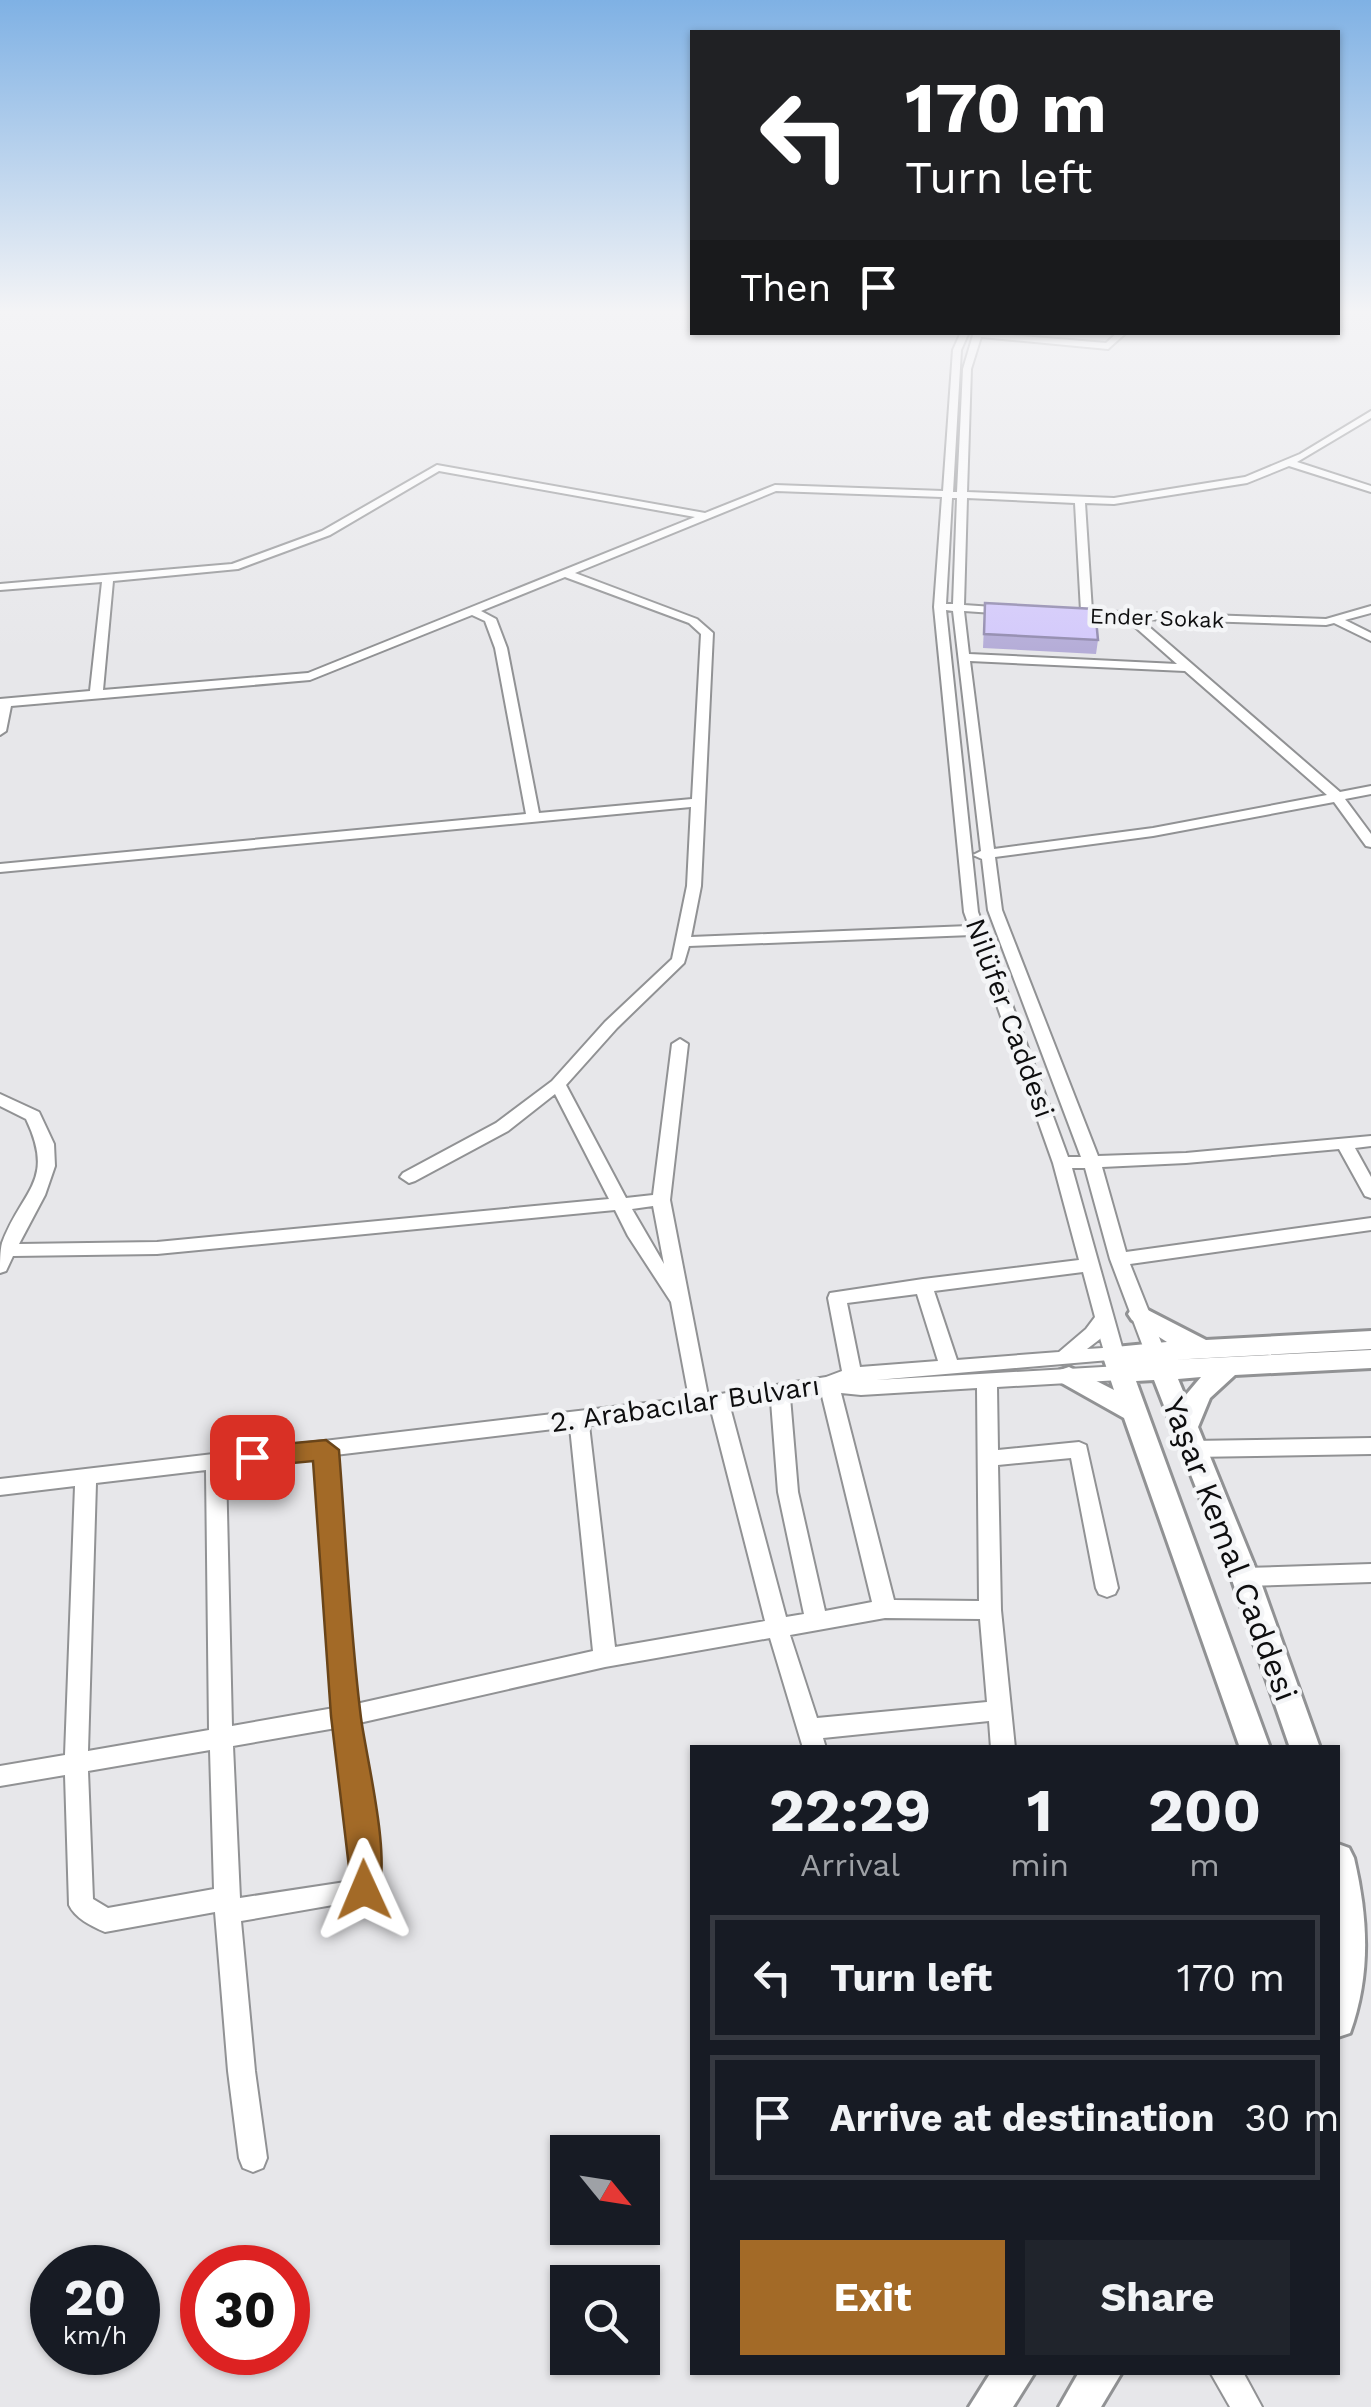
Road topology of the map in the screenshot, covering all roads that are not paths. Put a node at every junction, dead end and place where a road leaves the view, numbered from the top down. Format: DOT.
graph roads {
  1 [pos="962,425"];
  2 [pos="1353,425"];
  3 [pos="1291,463"];
  4 [pos="1371,489"];
  5 [pos="955,494"];
  6 [pos="1080,501"];
  7 [pos="704,515"];
  8 [pos="566,572"];
  9 [pos="108,580"];
  10 [pos="0,588"];
  11 [pos="940,607"];
  12 [pos="958,608"];
  13 [pos="1371,609"];
  14 [pos="476,612"];
  15 [pos="1032,612"];
  16 [pos="1050,613"];
  17 [pos="1087,615"];
  18 [pos="1130,617"];
  19 [pos="1337,620"];
  20 [pos="1371,638"];
  21 [pos="964,657"];
  22 [pos="1189,668"];
  23 [pos="96,694"];
  24 [pos="3,703"];
  25 [pos="0,731"];
  26 [pos="1371,790"];
  27 [pos="1337,797"];
  28 [pos="699,802"];
  29 [pos="533,816"];
  30 [pos="1371,844"];
  31 [pos="991,854"];
  32 [pos="965,857"];
  33 [pos="0,868"];
  34 [pos="977,930"];
  35 [pos="683,942"];
  36 [pos="680,1044"];
  37 [pos="558,1084"];
  38 [pos="0,1099"];
  39 [pos="1371,1142"];
  40 [pos="1344,1144"];
  41 [pos="1092,1162"];
  42 [pos="1062,1163"];
  43 [pos="410,1177"];
  44 [pos="1371,1192"];
  45 [pos="661,1200"];
  46 [pos="618,1201"];
  47 [pos="1371,1224"];
  48 [pos="2,1256"];
  49 [pos="1119,1259"];
  50 [pos="1087,1265"];
  51 [pos="923,1285"];
  52 [pos="681,1306"];
  53 [pos="1140,1314"];
  54 [pos="1104,1318"];
  55 [pos="1371,1340"];
  56 [pos="1219,1358"];
  57 [pos="1371,1360"];
  58 [pos="1158,1362"];
  59 [pos="1117,1364"];
  60 [pos="949,1366"];
  61 [pos="1066,1367"];
  62 [pos="852,1375"];
  63 [pos="987,1380"];
  64 [pos="829,1384"];
  65 [pos="780,1392"];
  66 [pos="710,1403"];
  67 [pos="1132,1411"];
  68 [pos="579,1420"];
  69 [pos="1187,1440"];
  70 [pos="1371,1446"];
  71 [pos="326,1450"];
  72 [pos="986,1459"];
  73 [pos="216,1460"];
  74 [pos="86,1475"];
  75 [pos="0,1487"];
  76 [pos="1371,1573"];
  77 [pos="1246,1577"];
  78 [pos="1107,1588"];
  79 [pos="886,1609"];
  80 [pos="990,1610"];
  81 [pos="817,1622"];
  82 [pos="778,1630"];
  83 [pos="605,1658"];
  84 [pos="1000,1710"];
  85 [pos="346,1716"];
  86 [pos="222,1736"];
  87 [pos="813,1738"];
  88 [pos="1004,1745"];
  89 [pos="1254,1745"];
  90 [pos="1304,1745"];
  91 [pos="76,1763"];
  92 [pos="0,1776"];
  93 [pos="1340,1869"];
  94 [pos="227,1905"];
  95 [pos="1340,2014"];
  96 [pos="253,2158"];
  97 [pos="1014,2375"];
  98 [pos="1101,2375"];
  99 [pos="1228,2375"];
  100 [pos="988,2407"];
  101 [pos="1078,2407"];
  102 [pos="1248,2407"];
  1 -- 5 [label="street"];
  2 -- 3 [label="street"];
  3 -- 4 [label="street"];
  3 -- 6 [label="street"];
  5 -- 6 [label="street"];
  5 -- 7 [label="street"];
  5 -- 11 [label="street, Nilüfer Caddesi"];
  5 -- 12 [label="street"];
  6 -- 17 [label="street"];
  7 -- 8 [label="street"];
  7 -- 9 [label="street"];
  8 -- 14 [label="street"];
  8 -- 28 [label="street"];
  9 -- 10 [label="street"];
  9 -- 23 [label="street"];
  11 -- 12 [label="street"];
  11 -- 32 [label="street, Nilüfer Caddesi"];
  12 -- 15 [label="street"];
  12 -- 21 [label="street"];
  13 -- 19 [label="street, Ender Sokak"];
  14 -- 23 [label="street"];
  14 -- 29 [label="street"];
  16 -- 17 [label="street, Ender Sokak"];
  17 -- 18 [label="street, Ender Sokak"];
  18 -- 19 [label="street, Ender Sokak"];
  18 -- 22 [label="street"];
  19 -- 20 [label="street"];
  21 -- 22 [label="street"];
  21 -- 31 [label="street"];
  22 -- 27 [label="street"];
  23 -- 24 [label="street"];
  24 -- 25 [label="street"];
  26 -- 27 [label="street"];
  27 -- 30 [label="street"];
  27 -- 31 [label="street"];
  28 -- 29 [label="street"];
  28 -- 35 [label="street"];
  29 -- 33 [label="street"];
  31 -- 32 [label="street"];
  31 -- 41 [label="street"];
  32 -- 34 [label="street, Nilüfer Caddesi"];
  34 -- 35 [label="street"];
  34 -- 42 [label="street, Nilüfer Caddesi"];
  35 -- 37 [label="street"];
  36 -- 45 [label="street"];
  37 -- 43 [label="street"];
  37 -- 46 [label="street"];
  38 -- 48 [label="street"];
  39 -- 40 [label="street"];
  40 -- 41 [label="street"];
  40 -- 44 [label="street"];
  41 -- 42 [label="street"];
  41 -- 49 [label="street"];
  42 -- 50 [label="street, Nilüfer Caddesi"];
  45 -- 46 [label="street"];
  45 -- 52 [label="street"];
  46 -- 48 [label="street"];
  46 -- 52 [label="street"];
  47 -- 49 [label="street"];
  49 -- 53 [label="street"];
  50 -- 51 [label="street"];
  50 -- 54 [label="street, Nilüfer Caddesi"];
  51 -- 60 [label="street"];
  51 -- 62 [label="street"];
  52 -- 66 [label="street"];
  53 -- 56 [label="main road"];
  53 -- 58 [label="street"];
  54 -- 59 [label="street, Nilüfer Caddesi"];
  54 -- 61 [label="street"];
  55 -- 56 [label="main road"];
  56 -- 57 [label="main road"];
  56 -- 58 [label="main road"];
  56 -- 69 [label="main road"];
  58 -- 59 [label="main road"];
  58 -- 69 [label="main road, Yaşar Kemal Caddesi"];
  59 -- 61 [label="street"];
  59 -- 67 [label="main road, Yaşar Kemal Caddesi"];
  60 -- 61 [label="street, 2. Arabacılar Bulvarı"];
  60 -- 62 [label="street, 2. Arabacılar Bulvarı"];
  61 -- 63 [label="street"];
  61 -- 67 [label="main road"];
  62 -- 64 [label="street, 2. Arabacılar Bulvarı"];
  63 -- 64 [label="street"];
  63 -- 72 [label="street"];
  64 -- 65 [label="street, 2. Arabacılar Bulvarı"];
  64 -- 79 [label="street"];
  65 -- 66 [label="street, 2. Arabacılar Bulvarı"];
  65 -- 81 [label="street"];
  66 -- 68 [label="street, 2. Arabacılar Bulvarı"];
  66 -- 82 [label="street"];
  67 -- 89 [label="main road, Yaşar Kemal Caddesi"];
  68 -- 71 [label="street, 2. Arabacılar Bulvarı"];
  68 -- 83 [label="street"];
  69 -- 70 [label="street"];
  69 -- 77 [label="main road, Yaşar Kemal Caddesi"];
  71 -- 73 [label="street, 2. Arabacılar Bulvarı"];
  71 -- 85 [label="street"];
  72 -- 78 [label="street"];
  72 -- 80 [label="street"];
  73 -- 74 [label="street, 2. Arabacılar Bulvarı"];
  73 -- 86 [label="street"];
  74 -- 75 [label="street, 2. Arabacılar Bulvarı"];
  74 -- 91 [label="street"];
  76 -- 77 [label="street"];
  77 -- 90 [label="main road, Yaşar Kemal Caddesi"];
  79 -- 80 [label="street"];
  79 -- 81 [label="street"];
  80 -- 84 [label="street"];
  81 -- 82 [label="street"];
  82 -- 83 [label="street"];
  82 -- 87 [label="street"];
  83 -- 85 [label="street"];
  84 -- 87 [label="street"];
  84 -- 88 [label="street"];
  85 -- 86 [label="street"];
  85 -- 94 [label="street"];
  86 -- 91 [label="street"];
  86 -- 94 [label="street"];
  91 -- 92 [label="street"];
  91 -- 94 [label="street"];
  93 -- 95 [label="main road"];
  94 -- 96 [label="street"];
  97 -- 100 [label="main road"];
  98 -- 101 [label="main road"];
  99 -- 102 [label="street"];
}
